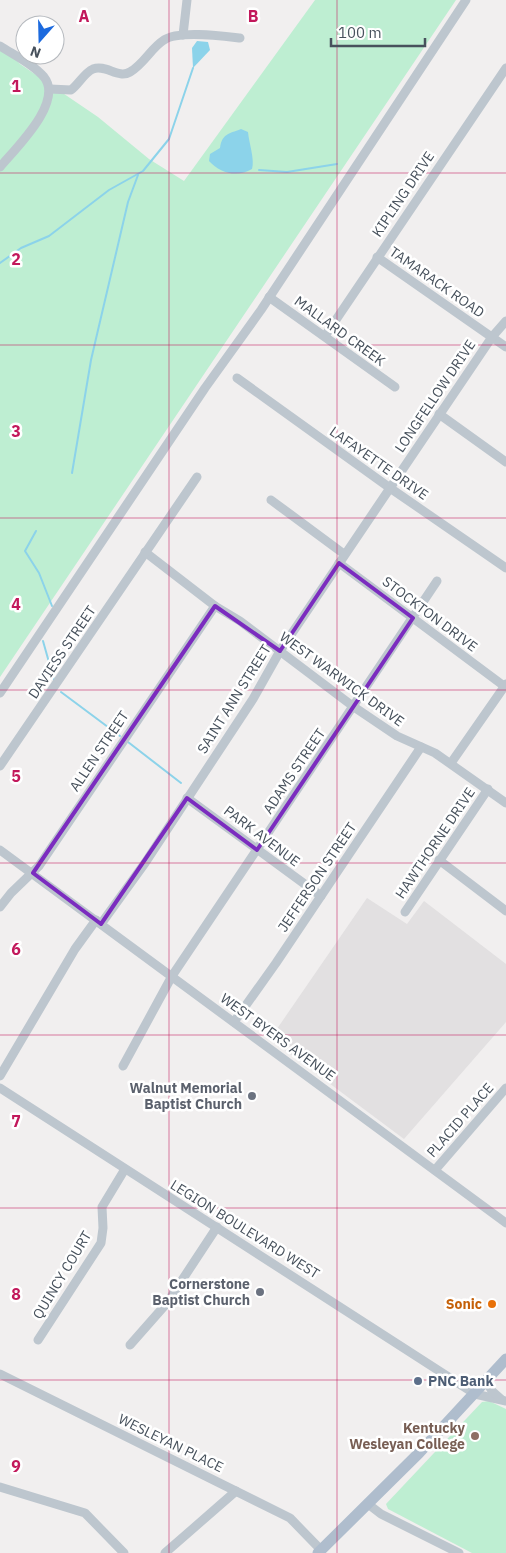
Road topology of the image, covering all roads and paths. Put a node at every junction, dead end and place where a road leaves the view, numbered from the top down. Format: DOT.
graph roads {
  1 [pos="188,0"];
  2 [pos="466,0"];
  3 [pos="183,35"];
  4 [pos="240,38"];
  5 [pos="0,46"];
  6 [pos="506,68"];
  7 [pos="50,89"];
  8 [pos="0,167"];
  9 [pos="377,257"];
  10 [pos="269,297"];
  11 [pos="506,321"];
  12 [pos="325,336"];
  13 [pos="492,336"];
  14 [pos="506,347"];
  15 [pos="237,378"];
  16 [pos="395,387"];
  17 [pos="439,414"];
  18 [pos="506,462"];
  19 [pos="197,477"];
  20 [pos="390,488"];
  21 [pos="271,500"];
  22 [pos="145,552"];
  23 [pos="344,554"];
  24 [pos="339,563"];
  25 [pos="506,568"];
  26 [pos="437,582"];
  27 [pos="215,606"];
  28 [pos="413,618"];
  29 [pos="280,651"];
  30 [pos="504,689"];
  31 [pos="0,693"];
  32 [pos="354,707"];
  33 [pos="421,747"];
  34 [pos="451,763"];
  35 [pos="0,766"];
  36 [pos="488,790"];
  37 [pos="187,798"];
  38 [pos="506,803"];
  39 [pos="0,850"];
  40 [pos="257,850"];
  41 [pos="440,860"];
  42 [pos="32,873"];
  43 [pos="321,896"];
  44 [pos="0,907"];
  45 [pos="506,911"];
  46 [pos="405,912"];
  47 [pos="98,922"];
  48 [pos="172,976"];
  49 [pos="234,1022"];
  50 [pos="123,1066"];
  51 [pos="0,1076"];
  52 [pos="0,1088"];
  53 [pos="506,1088"];
  54 [pos="124,1169"];
  55 [pos="435,1170"];
  56 [pos="506,1223"];
  57 [pos="217,1227"];
  58 [pos="38,1340"];
  59 [pos="130,1345"];
  60 [pos="506,1359"];
  61 [pos="0,1374"];
  62 [pos="486,1381"];
  63 [pos="475,1394"];
  64 [pos="504,1400"];
  65 [pos="0,1486"];
  66 [pos="236,1491"];
  67 [pos="368,1504"];
  68 [pos="440,1549"];
  69 [pos="319,1552"];
  70 [pos="124,1553"];
  71 [pos="165,1553"];
  72 [pos="459,1553"];
  1 -- 3 [label="street"];
  2 -- 10 [label="street"];
  3 -- 4 [label="street"];
  3 -- 7 [label="street"];
  5 -- 7 [label="street"];
  6 -- 9 [label="street, KIPLING DRIVE"];
  7 -- 8 [label="street"];
  9 -- 12 [label="street, KIPLING DRIVE"];
  9 -- 13 [label="street, TAMARACK ROAD"];
  10 -- 12 [label="street, MALLARD CREEK"];
  10 -- 31 [label="street"];
  11 -- 13 [label="street, LONGFELLOW DRIVE"];
  12 -- 16 [label="street, MALLARD CREEK"];
  13 -- 14 [label="street, TAMARACK ROAD"];
  13 -- 17 [label="street, LONGFELLOW DRIVE"];
  15 -- 20 [label="street, LAFAYETTE DRIVE"];
  17 -- 18 [label="street"];
  17 -- 20 [label="street, LONGFELLOW DRIVE"];
  19 -- 22 [label="street, DAVIESS STREET"];
  20 -- 23 [label="street, SAINT ANN STREET"];
  20 -- 25 [label="street, LAFAYETTE DRIVE"];
  21 -- 23 [label="street"];
  22 -- 27 [label="street, WEST WARWICK DRIVE"];
  22 -- 35 [label="street, DAVIESS STREET"];
  23 -- 24 [label="street, SAINT ANN STREET"];
  24 -- 28 [label="street, STOCKTON DRIVE"];
  24 -- 29 [label="street, SAINT ANN STREET"];
  26 -- 28 [label="street, ADAMS STREET"];
  27 -- 29 [label="street, WEST WARWICK DRIVE"];
  27 -- 42 [label="street, ALLEN STREET"];
  28 -- 30 [label="street, STOCKTON DRIVE"];
  28 -- 32 [label="street, ADAMS STREET"];
  29 -- 32 [label="street, WEST WARWICK DRIVE"];
  29 -- 37 [label="street, SAINT ANN STREET"];
  30 -- 34 [label="street"];
  32 -- 33 [label="street, WEST WARWICK DRIVE"];
  32 -- 40 [label="street, ADAMS STREET"];
  33 -- 34 [label="street, WEST WARWICK DRIVE"];
  33 -- 43 [label="street, JEFFERSON STREET"];
  34 -- 36 [label="street, WEST WARWICK DRIVE"];
  36 -- 38 [label="street, WEST WARWICK DRIVE"];
  36 -- 41 [label="street, HAWTHORNE DRIVE"];
  37 -- 40 [label="street, PARK AVENUE"];
  37 -- 47 [label="street, SAINT ANN STREET"];
  39 -- 42 [label="street, WEST BYERS AVENUE"];
  40 -- 43 [label="street, PARK AVENUE"];
  40 -- 48 [label="street, ADAMS STREET"];
  41 -- 45 [label="street"];
  41 -- 46 [label="street, HAWTHORNE DRIVE"];
  42 -- 44 [label="street, ALLEN STREET"];
  42 -- 47 [label="street, WEST BYERS AVENUE"];
  43 -- 49 [label="street, JEFFERSON STREET"];
  47 -- 48 [label="street, WEST BYERS AVENUE"];
  47 -- 51 [label="street, SAINT ANN STREET"];
  48 -- 49 [label="street, WEST BYERS AVENUE"];
  48 -- 50 [label="street, ADAMS STREET"];
  49 -- 55 [label="street, WEST BYERS AVENUE"];
  52 -- 54 [label="street, LEGION BOULEVARD WEST"];
  53 -- 55 [label="street, PLACID PLACE"];
  54 -- 57 [label="street, LEGION BOULEVARD WEST"];
  54 -- 58 [label="street, QUINCY COURT"];
  55 -- 56 [label="street, WEST BYERS AVENUE"];
  57 -- 59 [label="street"];
  57 -- 63 [label="street, LEGION BOULEVARD WEST"];
  60 -- 62 [label="main road"];
  61 -- 66 [label="street, WESLEYAN PLACE"];
  62 -- 63 [label="main road"];
  62 -- 64 [label="street"];
  63 -- 64 [label="street"];
  63 -- 67 [label="main road"];
  65 -- 70 [label="street"];
  66 -- 69 [label="street, WESLEYAN PLACE"];
  66 -- 71 [label="street"];
  67 -- 68 [label="street"];
  67 -- 69 [label="main road"];
  68 -- 72 [label="street"];
}
